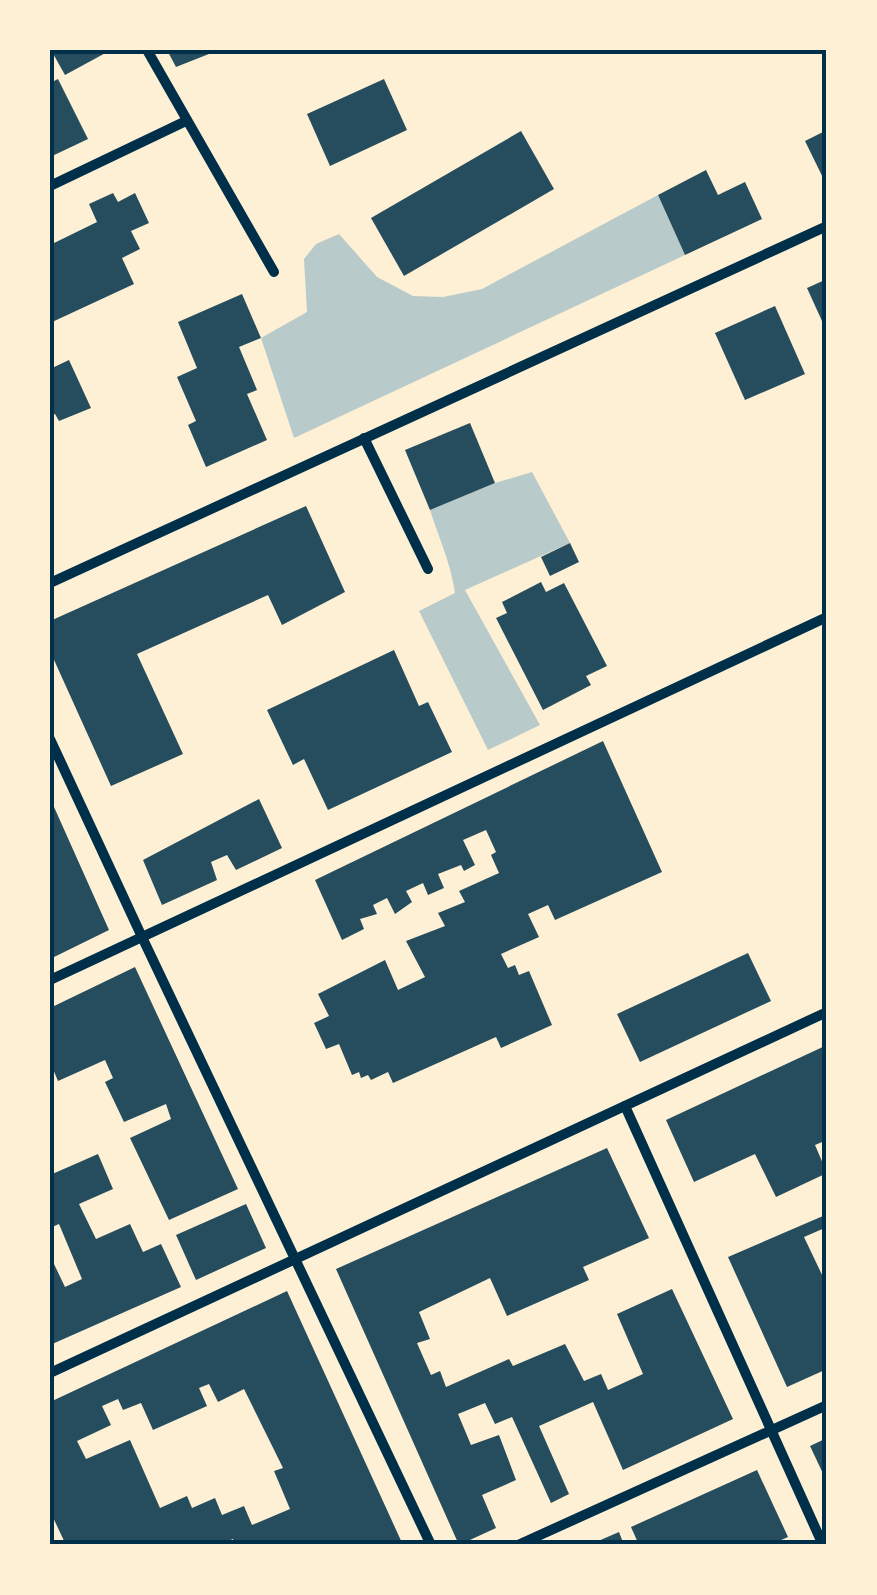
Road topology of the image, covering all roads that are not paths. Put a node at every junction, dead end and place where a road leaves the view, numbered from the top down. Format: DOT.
graph roads {
  1 [pos="147,50"];
  2 [pos="186,121"];
  3 [pos="50,186"];
  4 [pos="827,226"];
  5 [pos="274,272"];
  6 [pos="364,438"];
  7 [pos="428,569"];
  8 [pos="50,583"];
  9 [pos="827,617"];
  10 [pos="50,739"];
  11 [pos="142,937"];
  12 [pos="50,980"];
  13 [pos="827,1012"];
  14 [pos="625,1106"];
  15 [pos="296,1260"];
  16 [pos="50,1374"];
  17 [pos="827,1404"];
  18 [pos="771,1430"];
  19 [pos="432,1545"];
  20 [pos="518,1545"];
  21 [pos="823,1545"];
  1 -- 2 [label="street"];
  2 -- 3 [label="street"];
  2 -- 5 [label="street"];
  4 -- 6 [label="street"];
  6 -- 7 [label="street"];
  6 -- 8 [label="street"];
  9 -- 11 [label="street"];
  10 -- 11 [label="street"];
  11 -- 12 [label="street"];
  11 -- 15 [label="street"];
  13 -- 14 [label="street"];
  14 -- 15 [label="street"];
  14 -- 18 [label="street"];
  15 -- 16 [label="street"];
  15 -- 19 [label="street"];
  17 -- 18 [label="street"];
  18 -- 20 [label="street"];
  18 -- 21 [label="street"];
}
